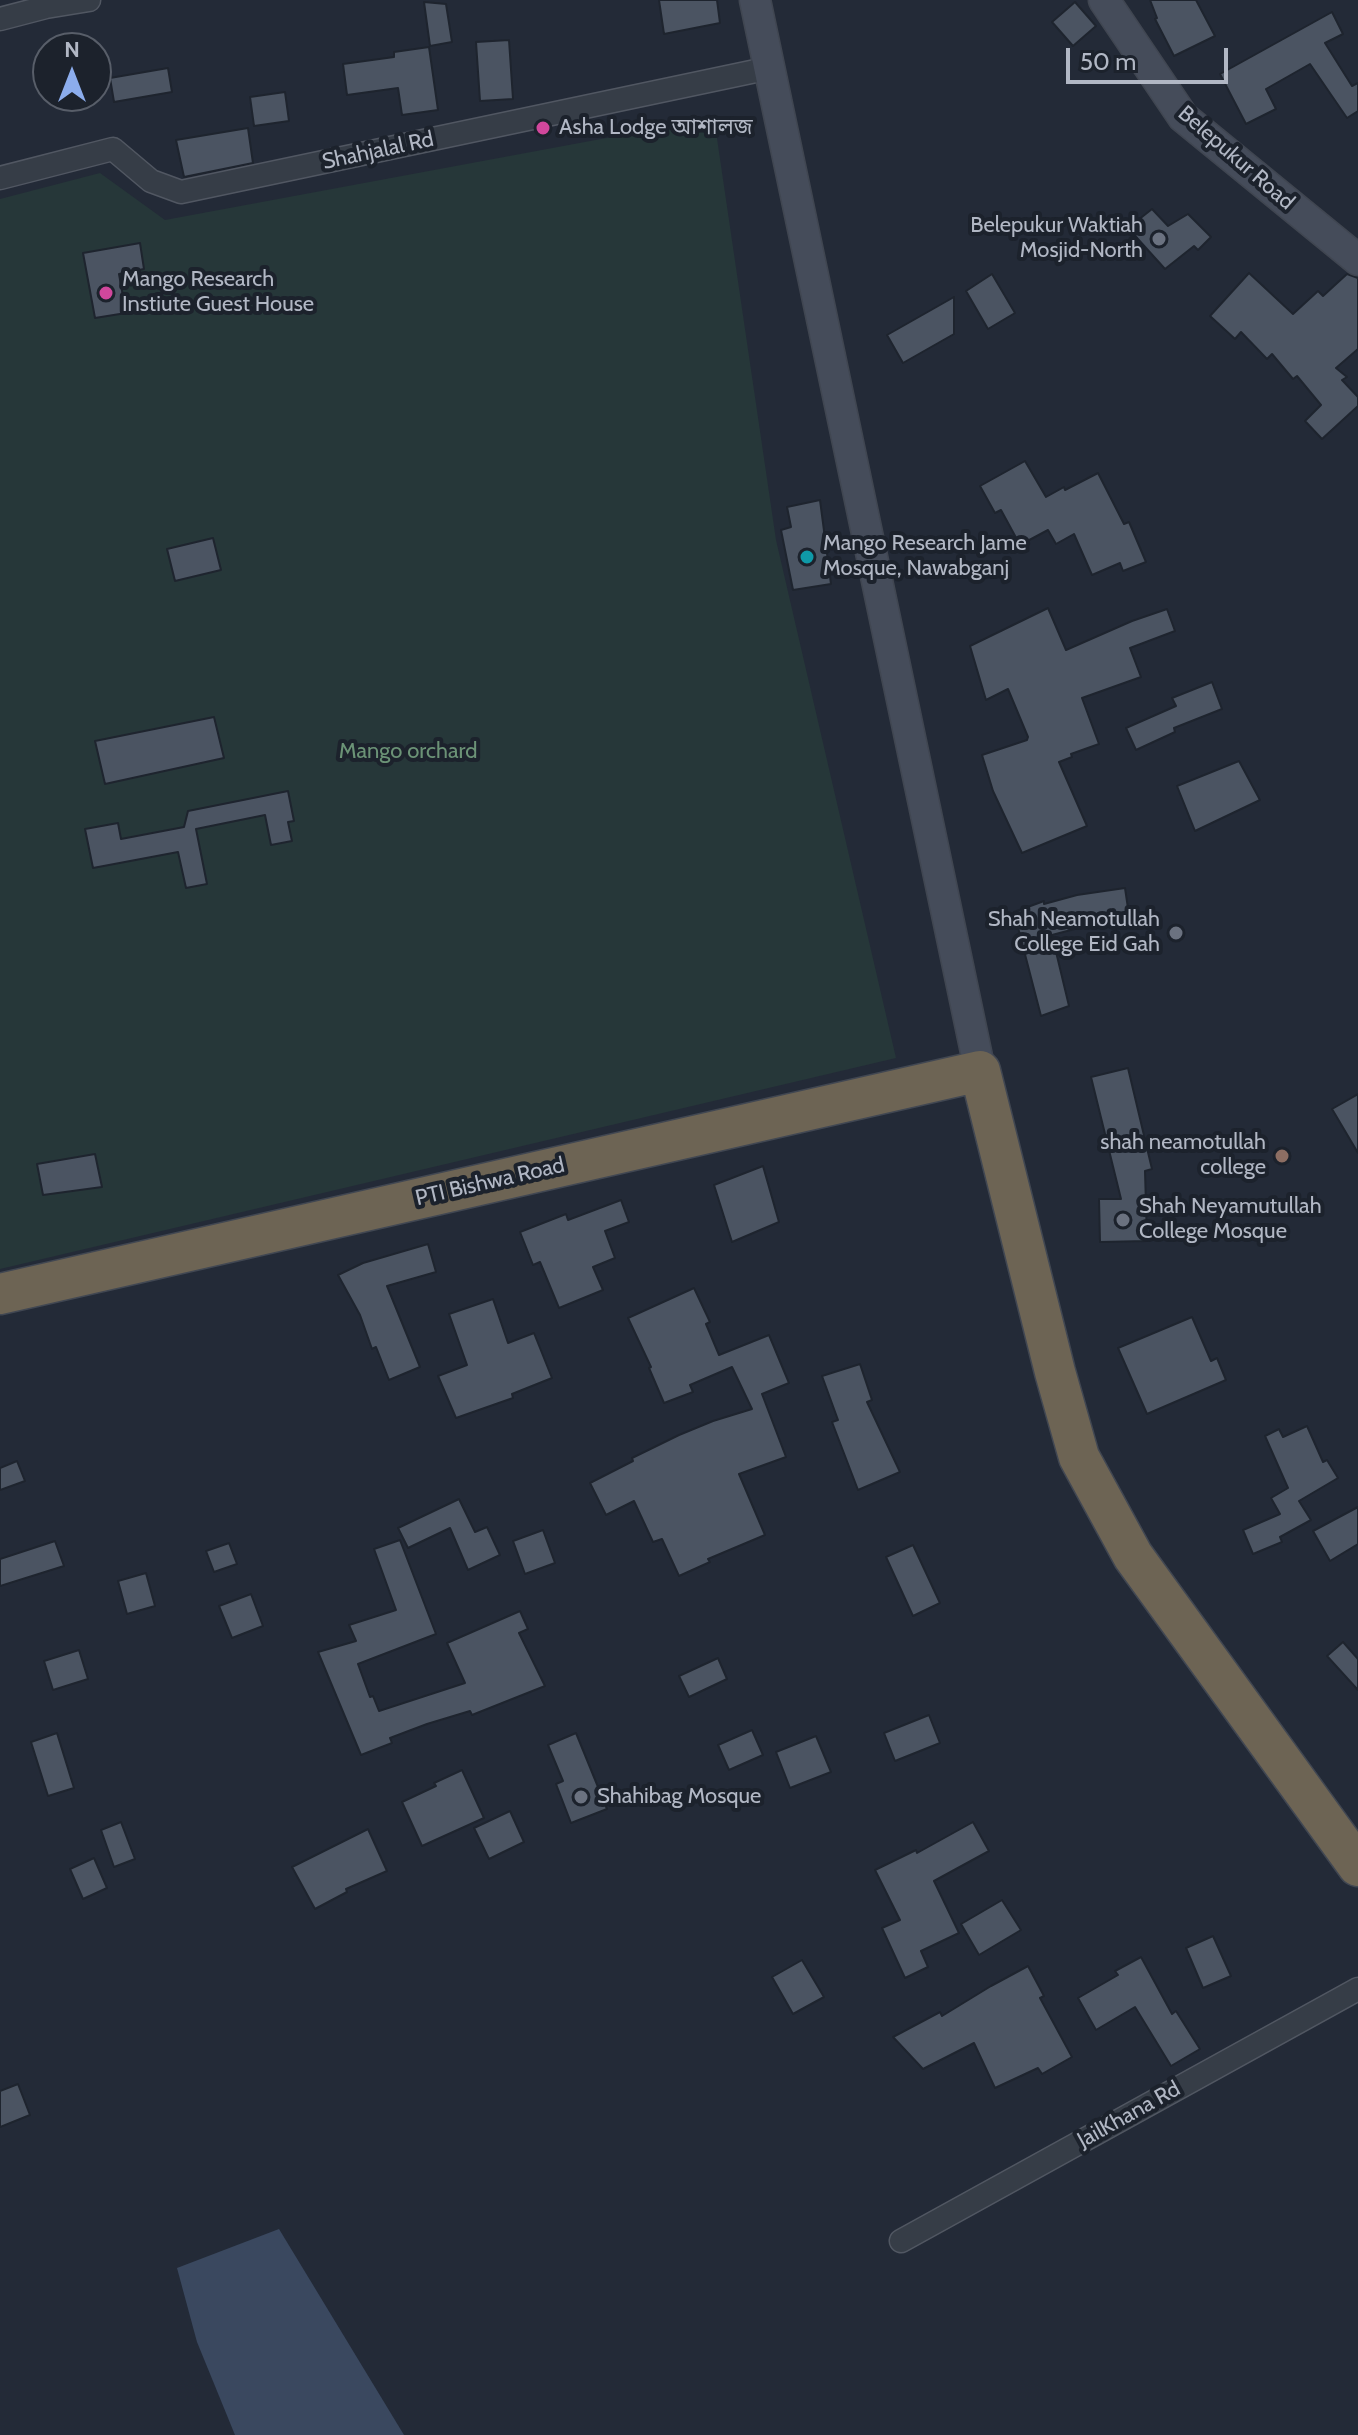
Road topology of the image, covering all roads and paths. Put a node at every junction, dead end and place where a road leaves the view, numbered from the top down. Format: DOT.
graph roads {
  1 [pos="89,0"];
  2 [pos="755,0"];
  3 [pos="1104,0"];
  4 [pos="0,19"];
  5 [pos="770,68"];
  6 [pos="0,178"];
  7 [pos="1358,260"];
  8 [pos="980,1071"];
  9 [pos="0,1294"];
  10 [pos="1358,1866"];
  11 [pos="1358,1989"];
  12 [pos="901,2241"];
  1 -- 4 [label="street"];
  2 -- 5 [label="main road"];
  3 -- 7 [label="main road, Belepukur Road"];
  5 -- 6 [label="street, Shahjalal Rd"];
  5 -- 8 [label="main road"];
  8 -- 9 [label="highway, PTI Bishwa Road"];
  8 -- 10 [label="highway"];
  11 -- 12 [label="street, JailKhana Rd"];
}
